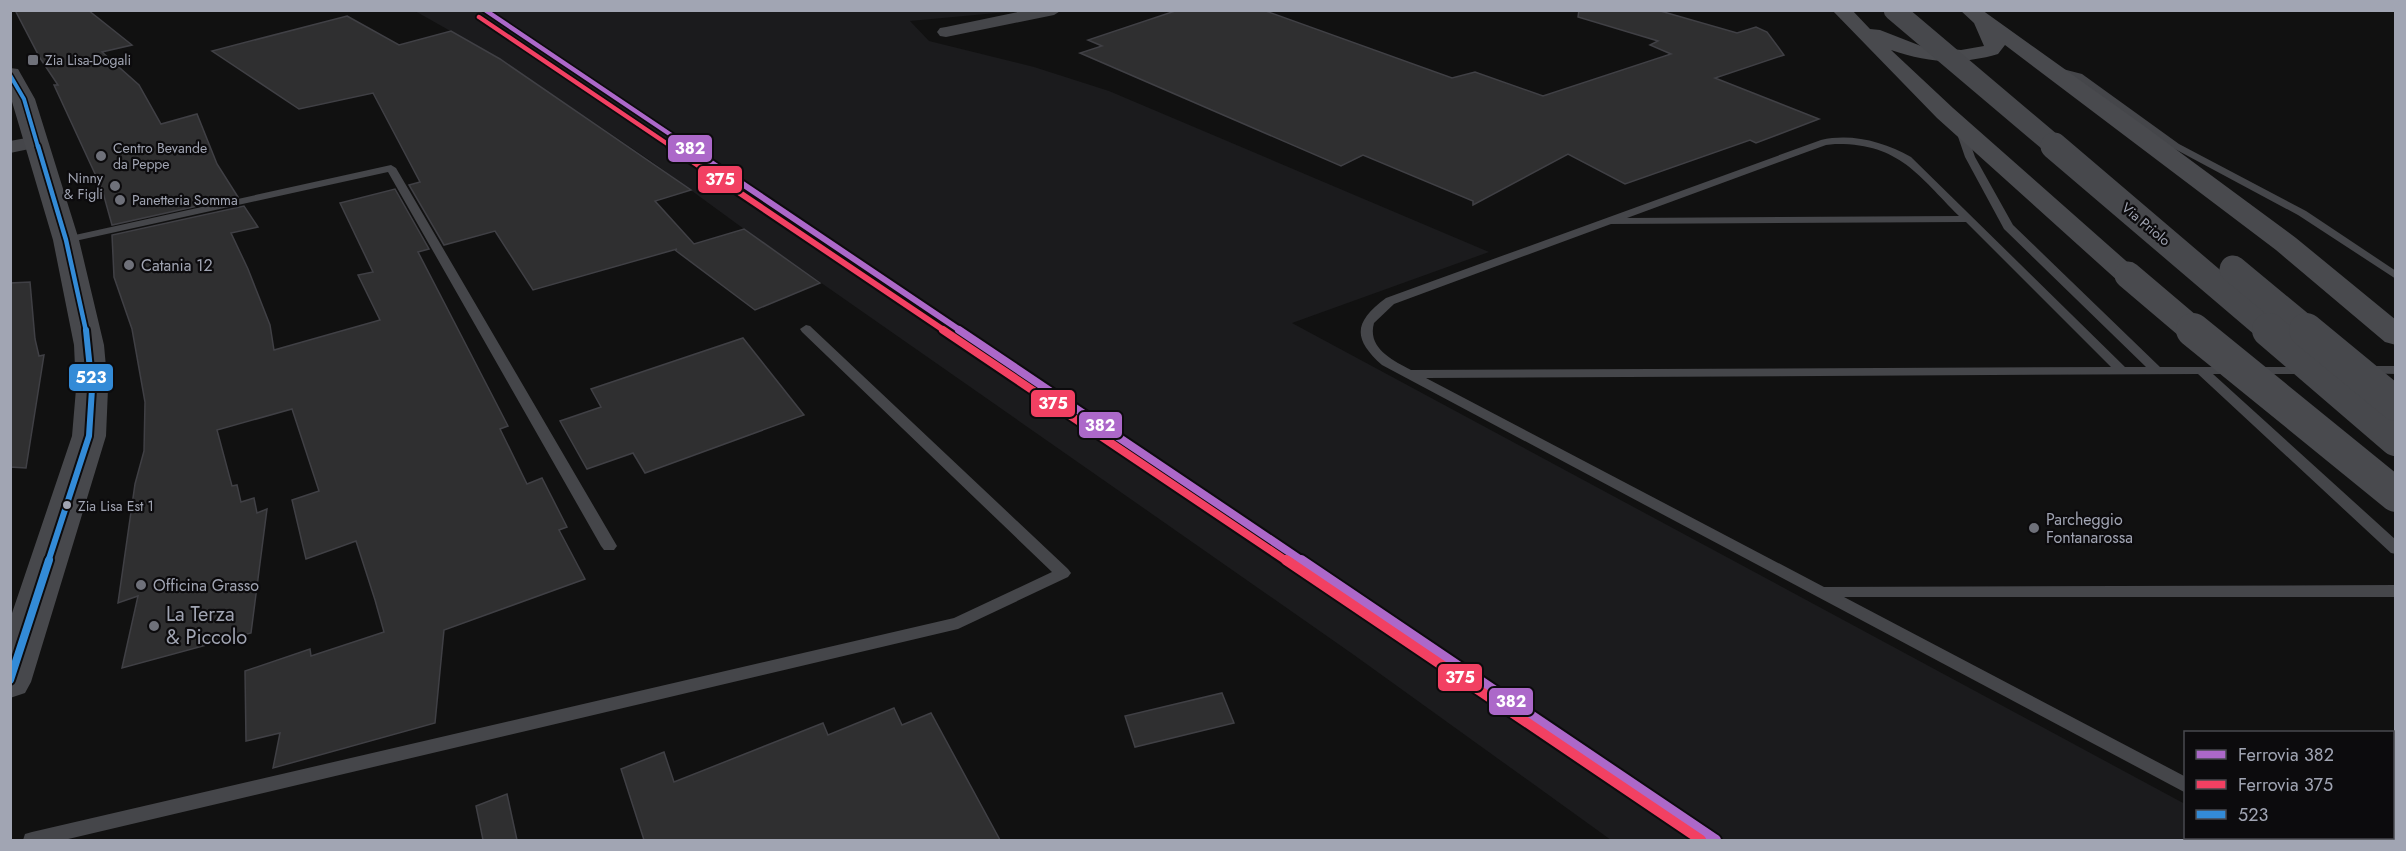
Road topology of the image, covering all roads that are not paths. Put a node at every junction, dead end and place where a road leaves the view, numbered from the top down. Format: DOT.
graph roads {
  1 [pos="1054,10"];
  2 [pos="1829,10"];
  3 [pos="1894,10"];
  4 [pos="1920,10"];
  5 [pos="1973,15"];
  6 [pos="1849,19"];
  7 [pos="946,32"];
  8 [pos="2051,69"];
  9 [pos="10,74"];
  10 [pos="1960,128"];
  11 [pos="24,145"];
  12 [pos="1969,219"];
  13 [pos="1606,221"];
  14 [pos="66,240"];
  15 [pos="2396,276"];
  16 [pos="807,329"];
  17 [pos="2396,336"];
  18 [pos="2342,369"];
  19 [pos="2122,370"];
  20 [pos="2156,370"];
  21 [pos="2201,370"];
  22 [pos="2396,370"];
  23 [pos="1408,374"];
  24 [pos="2396,404"];
  25 [pos="2396,415"];
  26 [pos="2396,439"];
  27 [pos="2396,495"];
  28 [pos="609,546"];
  29 [pos="2396,549"];
  30 [pos="2396,591"];
  31 [pos="1822,592"];
  32 [pos="10,682"];
  33 [pos="2184,785"];
  34 [pos="32,840"];
  1 -- 7 [label="street"];
  2 -- 6 [label="street"];
  3 -- 26 [label="main road, Via Priolo, bridge"];
  4 -- 24 [label="main road, Via Priolo, bridge"];
  5 -- 6 [label="street"];
  5 -- 8 [label="street"];
  6 -- 10 [label="street"];
  8 -- 15 [label="lane"];
  8 -- 17 [label="street"];
  9 -- 11 [label="main road"];
  10 -- 20 [label="lane"];
  10 -- 27 [label="street, bridge"];
  11 -- 14 [label="main road"];
  12 -- 13 [label="lane"];
  12 -- 13 [label="lane"];
  12 -- 19 [label="lane"];
  13 -- 23 [label="lane"];
  14 -- 28 [label="lane"];
  14 -- 32 [label="main road"];
  16 -- 34 [label="lane"];
  18 -- 21 [label="lane"];
  18 -- 22 [label="lane"];
  18 -- 25 [label="lane"];
  19 -- 20 [label="lane"];
  19 -- 23 [label="lane"];
  20 -- 21 [label="lane"];
  21 -- 29 [label="lane"];
  23 -- 31 [label="lane"];
  30 -- 31 [label="lane"];
  31 -- 33 [label="lane"];
}
